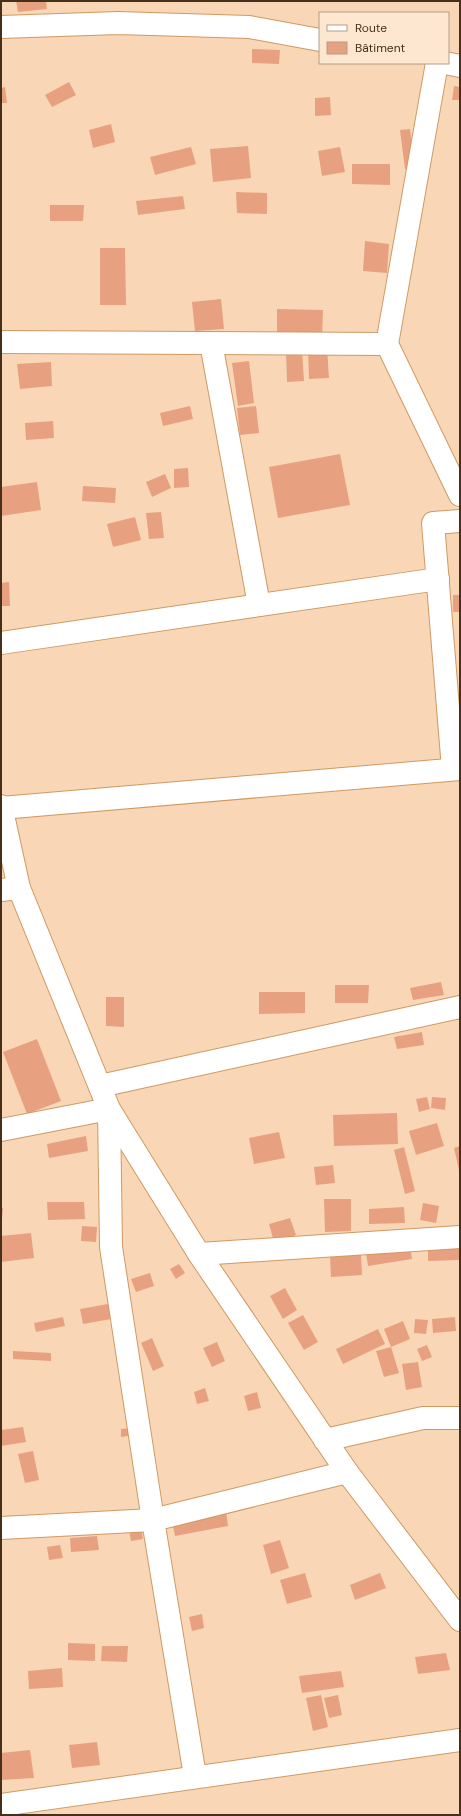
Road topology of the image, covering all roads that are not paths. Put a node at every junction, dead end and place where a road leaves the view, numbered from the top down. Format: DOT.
graph roads {
  1 [pos="1,27"];
  2 [pos="319,40"];
  3 [pos="437,64"];
  4 [pos="449,64"];
  5 [pos="460,66"];
  6 [pos="1,342"];
  7 [pos="212,343"];
  8 [pos="387,344"];
  9 [pos="460,496"];
  10 [pos="460,521"];
  11 [pos="438,580"];
  12 [pos="259,606"];
  13 [pos="1,643"];
  14 [pos="457,769"];
  15 [pos="1,807"];
  16 [pos="10,889"];
  17 [pos="460,1008"];
  18 [pos="100,1086"];
  19 [pos="109,1109"];
  20 [pos="1,1130"];
  21 [pos="460,1237"];
  22 [pos="199,1254"];
  23 [pos="460,1418"];
  24 [pos="325,1440"];
  25 [pos="347,1472"];
  26 [pos="153,1520"];
  27 [pos="1,1528"];
  28 [pos="460,1620"];
  29 [pos="460,1740"];
  30 [pos="195,1776"];
  31 [pos="1,1805"];
  1 -- 2 [label="street"];
  3 -- 8 [label="street"];
  4 -- 5 [label="street"];
  6 -- 7 [label="street"];
  7 -- 8 [label="street"];
  7 -- 12 [label="street"];
  8 -- 9 [label="street"];
  10 -- 11 [label="street"];
  11 -- 12 [label="street"];
  11 -- 14 [label="street"];
  12 -- 13 [label="street"];
  14 -- 15 [label="street"];
  15 -- 16 [label="street"];
  16 -- 18 [label="street"];
  17 -- 18 [label="street"];
  18 -- 19 [label="street"];
  19 -- 20 [label="street"];
  19 -- 22 [label="street"];
  19 -- 26 [label="street"];
  21 -- 22 [label="street"];
  22 -- 24 [label="street"];
  23 -- 24 [label="street"];
  24 -- 25 [label="street"];
  25 -- 26 [label="street"];
  25 -- 28 [label="street"];
  26 -- 27 [label="street"];
  26 -- 30 [label="street"];
  29 -- 30 [label="street"];
  30 -- 31 [label="street"];
}
